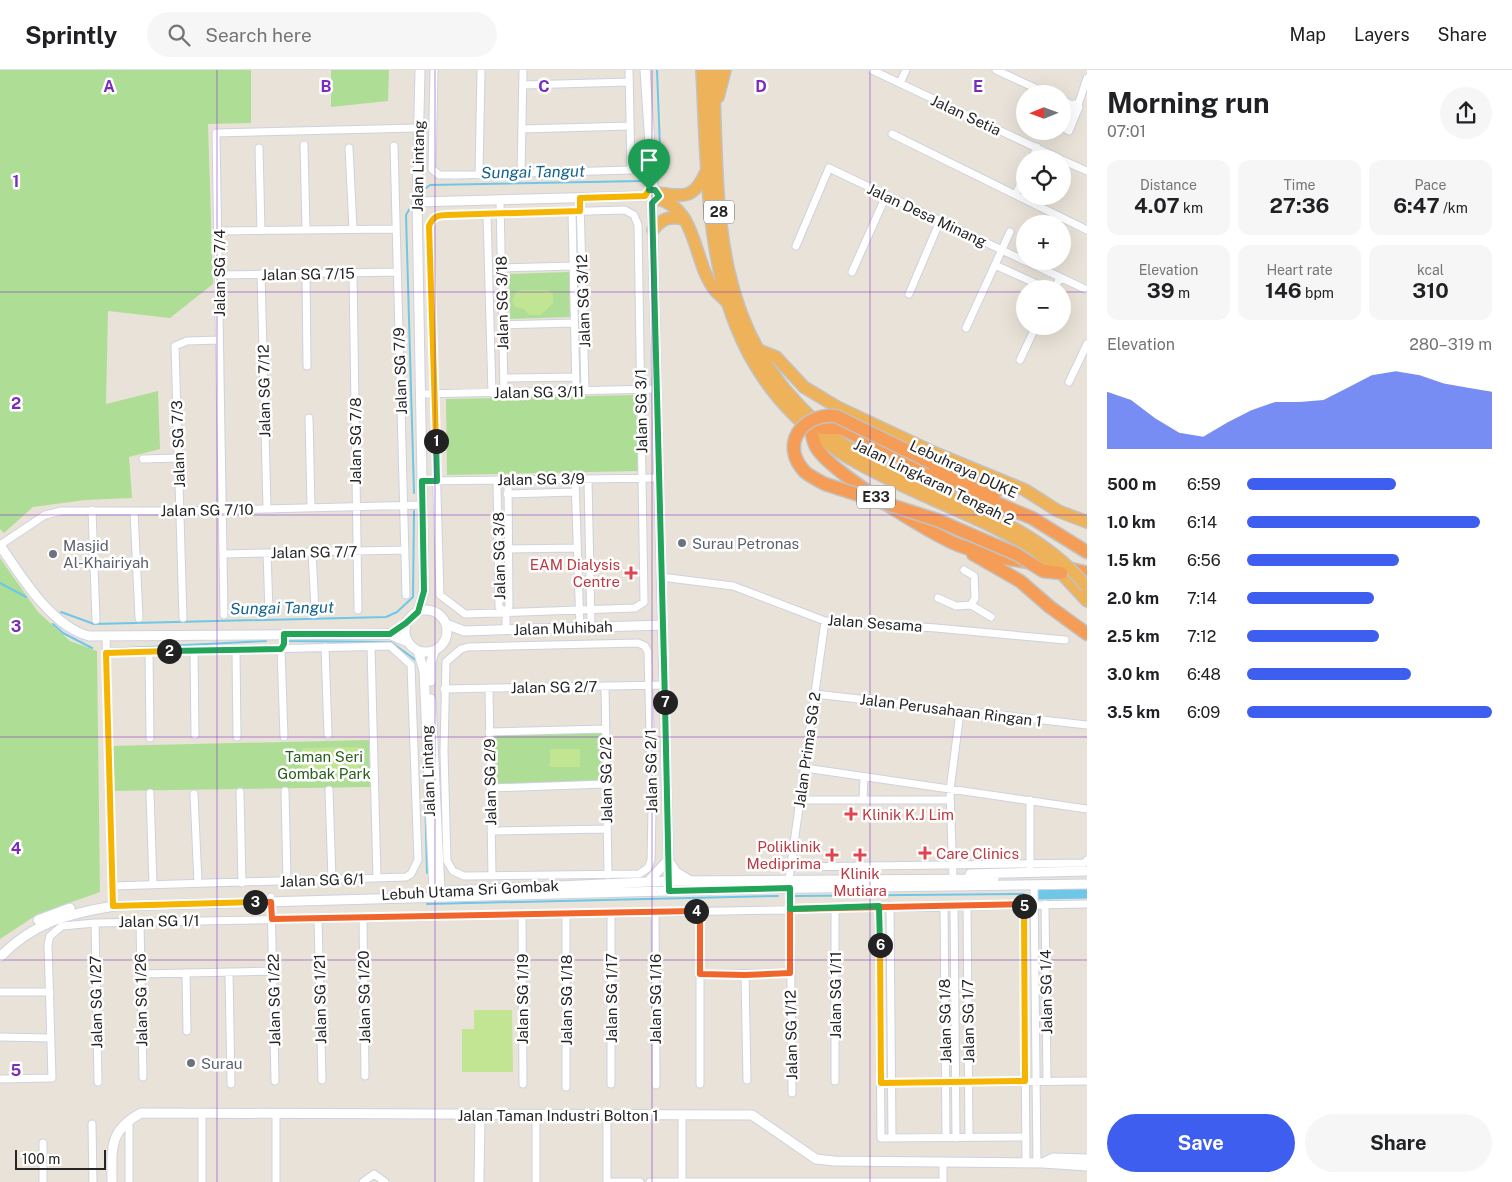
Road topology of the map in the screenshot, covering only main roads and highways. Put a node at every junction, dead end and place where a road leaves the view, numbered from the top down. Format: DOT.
graph roads {
  1 [pos="702,70"];
  2 [pos="713,70"];
  3 [pos="720,70"];
  4 [pos="725,70"];
  5 [pos="715,107"];
  6 [pos="707,170"];
  7 [pos="684,219"];
  8 [pos="653,230"];
  9 [pos="726,301"];
  10 [pos="756,349"];
  11 [pos="816,428"];
  12 [pos="850,454"];
  13 [pos="1032,518"];
  14 [pos="1087,522"];
  15 [pos="961,546"];
  16 [pos="1087,552"];
  17 [pos="1061,573"];
  18 [pos="1087,573"];
  19 [pos="1087,587"];
  20 [pos="1087,601"];
  21 [pos="1050,607"];
  22 [pos="1087,634"];
  23 [pos="1087,642"];
  1 -- 6 [label="highway, Jalan Lingkaran Tengah 2 / 28"];
  2 -- 5 [label="highway, Jalan Lingkaran Tengah 2 / 28"];
  3 -- 5 [label="highway"];
  4 -- 5 [label="highway"];
  5 -- 10 [label="highway, Jalan Lingkaran Tengah 2 / 28"];
  6 -- 7 [label="highway"];
  6 -- 9 [label="highway, Jalan Lingkaran Tengah 2 / 28"];
  7 -- 8 [label="highway"];
  7 -- 9 [label="highway"];
  9 -- 11 [label="highway, Jalan Lingkaran Tengah 2 / 28"];
  10 -- 11 [label="highway, Jalan Lingkaran Tengah 2 / 28"];
  10 -- 14 [label="highway"];
  11 -- 12 [label="highway, Jalan Lingkaran Tengah 2 / 28"];
  11 -- 13 [label="highway, Lebuhraya DUKE"];
  11 -- 15 [label="highway, E33"];
  12 -- 17 [label="highway, Jalan Lingkaran Tengah 2 / 28, bridge"];
  12 -- 19 [label="highway, Jalan Lingkaran Tengah 2 / 28, bridge"];
  13 -- 16 [label="highway, Lebuhraya DUKE"];
  13 -- 17 [label="highway, bridge"];
  15 -- 18 [label="highway, E33"];
  15 -- 21 [label="highway"];
  17 -- 20 [label="highway, Jalan Lingkaran Tengah 2 / 28"];
  21 -- 22 [label="highway"];
  21 -- 23 [label="highway"];
}
